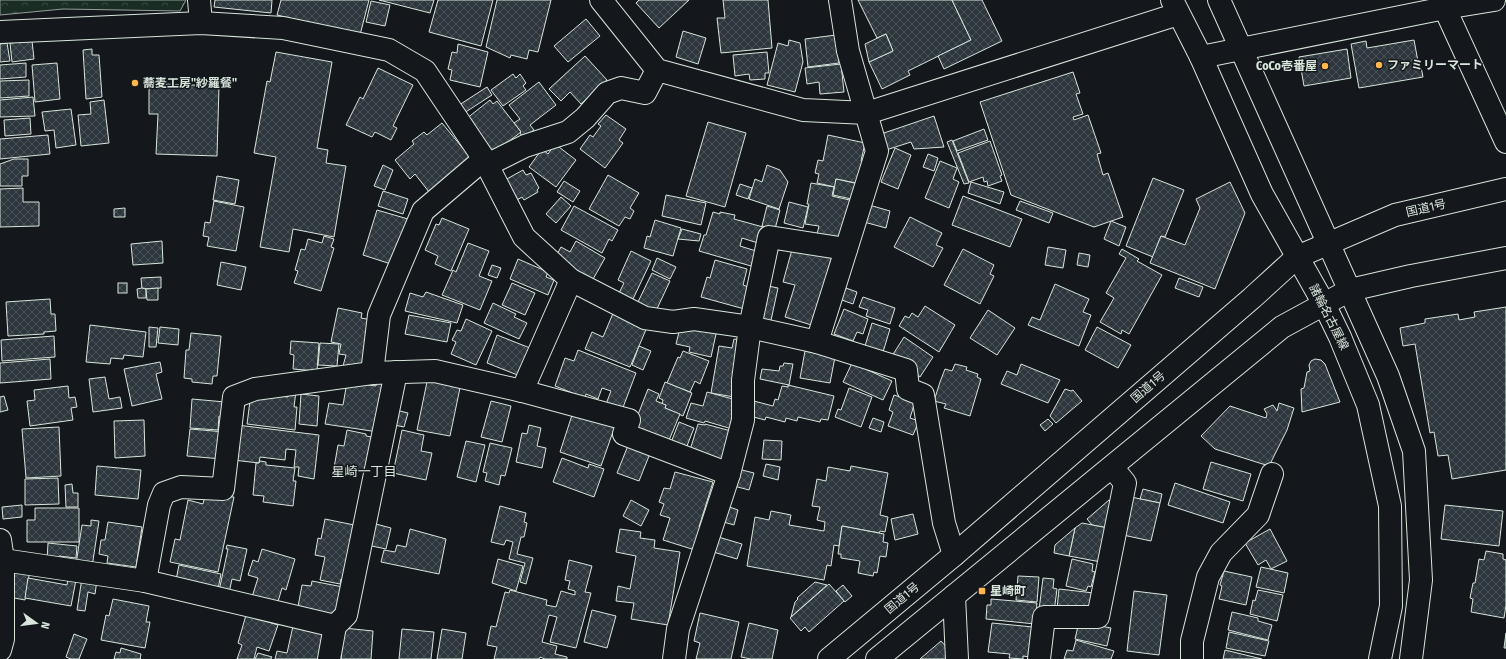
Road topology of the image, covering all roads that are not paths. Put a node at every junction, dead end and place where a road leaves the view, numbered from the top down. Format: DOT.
graph roads {
  1 [pos="198,0"];
  2 [pos="601,0"];
  3 [pos="840,0"];
  4 [pos="1219,0"];
  5 [pos="1494,0"];
  6 [pos="1443,4"];
  7 [pos="1175,7"];
  8 [pos="201,22"];
  9 [pos="0,32"];
  10 [pos="1242,49"];
  11 [pos="1201,57"];
  12 [pos="657,70"];
  13 [pos="867,113"];
  14 [pos="1506,142"];
  15 [pos="486,162"];
  16 [pos="1506,189"];
  17 [pos="1329,244"];
  18 [pos="846,249"];
  19 [pos="1297,257"];
  20 [pos="1506,258"];
  21 [pos="570,280"];
  22 [pos="1350,290"];
  23 [pos="1324,304"];
  24 [pos="750,327"];
  25 [pos="817,342"];
  26 [pos="396,372"];
  27 [pos="372,373"];
  28 [pos="522,391"];
  29 [pos="1112,467"];
  30 [pos="729,474"];
  31 [pos="1272,474"];
  32 [pos="2,550"];
  33 [pos="954,555"];
  34 [pos="145,582"];
  35 [pos="954,596"];
  36 [pos="335,626"];
  37 [pos="0,650"];
  38 [pos="329,659"];
  39 [pos="674,659"];
  40 [pos="829,659"];
  41 [pos="877,659"];
  42 [pos="958,659"];
  43 [pos="1040,659"];
  44 [pos="1192,659"];
  45 [pos="1380,659"];
  46 [pos="1411,659"];
  1 -- 8 [label="main road"];
  2 -- 12 [label="main road"];
  3 -- 13 [label="main road"];
  4 -- 10 [label="main road"];
  5 -- 6 [label="main road"];
  6 -- 10 [label="main road"];
  6 -- 14 [label="main road"];
  7 -- 11 [label="main road, 諸輪名古屋線"];
  7 -- 13 [label="main road"];
  8 -- 9 [label="main road"];
  8 -- 15 [label="main road"];
  10 -- 11 [label="main road"];
  10 -- 17 [label="main road"];
  11 -- 19 [label="main road, 諸輪名古屋線"];
  12 -- 13 [label="main road"];
  12 -- 15 [label="main road"];
  13 -- 18 [label="main road"];
  15 -- 21 [label="main road"];
  15 -- 27 [label="main road"];
  16 -- 17 [label="main road, 国道1号"];
  17 -- 19 [label="main road, 国道1号"];
  17 -- 22 [label="main road"];
  18 -- 24 [label="main road"];
  18 -- 25 [label="main road"];
  19 -- 23 [label="main road, 諸輪名古屋線"];
  19 -- 33 [label="main road, 国道1号"];
  20 -- 22 [label="main road"];
  21 -- 24 [label="main road"];
  21 -- 28 [label="main road"];
  22 -- 23 [label="main road"];
  22 -- 46 [label="main road"];
  23 -- 29 [label="main road"];
  23 -- 45 [label="main road, 諸輪名古屋線"];
  24 -- 25 [label="main road"];
  24 -- 30 [label="main road"];
  25 -- 33 [label="main road"];
  26 -- 27 [label="main road"];
  26 -- 28 [label="main road"];
  26 -- 36 [label="main road"];
  27 -- 34 [label="main road"];
  28 -- 30 [label="main road"];
  29 -- 35 [label="main road"];
  29 -- 43 [label="main road"];
  30 -- 39 [label="main road"];
  31 -- 44 [label="main road"];
  32 -- 34 [label="main road"];
  32 -- 37 [label="main road"];
  33 -- 40 [label="main road, 国道1号"];
  34 -- 36 [label="main road"];
  35 -- 41 [label="main road"];
  35 -- 42 [label="main road"];
  36 -- 38 [label="main road"];
}
